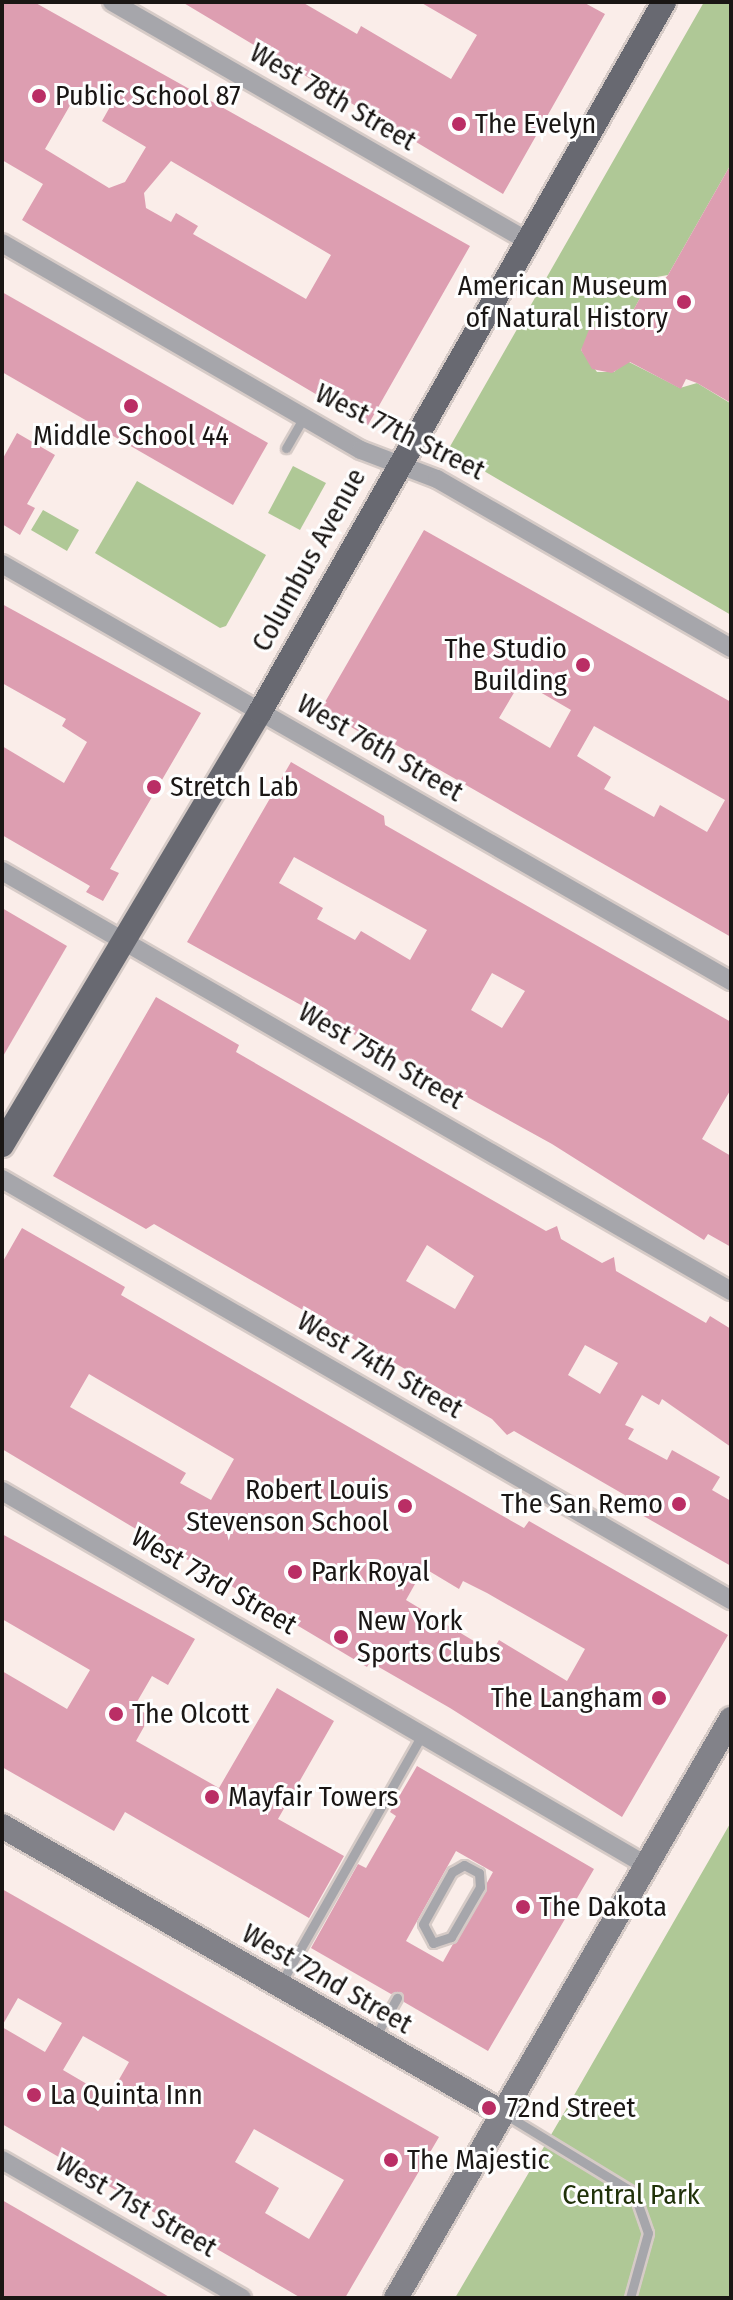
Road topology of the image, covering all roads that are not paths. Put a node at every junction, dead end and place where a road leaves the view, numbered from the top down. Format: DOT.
graph roads {
  1 [pos="112,2"];
  2 [pos="664,2"];
  3 [pos="526,240"];
  4 [pos="2,243"];
  5 [pos="304,417"];
  6 [pos="286,448"];
  7 [pos="396,463"];
  8 [pos="2,564"];
  9 [pos="731,648"];
  10 [pos="260,712"];
  11 [pos="2,871"];
  12 [pos="122,940"];
  13 [pos="731,981"];
  14 [pos="2,1145"];
  15 [pos="2,1179"];
  16 [pos="731,1291"];
  17 [pos="2,1491"];
  18 [pos="731,1600"];
  19 [pos="731,1719"];
  20 [pos="422,1734"];
  21 [pos="2,1826"];
  22 [pos="646,1865"];
  23 [pos="430,1941"];
  24 [pos="424,1952"];
  25 [pos="279,1986"];
  26 [pos="397,1998"];
  27 [pos="373,2040"];
  28 [pos="503,2113"];
  29 [pos="2,2160"];
  30 [pos="242,2298"];
  31 [pos="396,2298"];
  32 [pos="630,2298"];
  1 -- 3 [label="street, West 78th Street"];
  2 -- 3 [label="main road, Columbus Avenue"];
  3 -- 7 [label="main road, Columbus Avenue"];
  4 -- 5 [label="street, West 77th Street"];
  5 -- 6 [label="lane"];
  5 -- 7 [label="street, West 77th Street"];
  7 -- 9 [label="street, West 77th Street"];
  7 -- 10 [label="main road, Columbus Avenue"];
  8 -- 10 [label="street, West 76th Street"];
  10 -- 12 [label="main road, Columbus Avenue"];
  10 -- 13 [label="street, West 76th Street"];
  11 -- 12 [label="street, West 75th Street"];
  12 -- 14 [label="main road, Columbus Avenue"];
  12 -- 16 [label="street, West 75th Street"];
  15 -- 18 [label="street, West 74th Street"];
  17 -- 20 [label="street, West 73rd Street"];
  19 -- 22 [label="main road"];
  20 -- 22 [label="street, West 73rd Street"];
  20 -- 25 [label="lane"];
  21 -- 25 [label="main road, West 72nd Street"];
  22 -- 28 [label="main road"];
  23 -- 23 [label="lane"];
  23 -- 24 [label="lane"];
  25 -- 27 [label="main road, West 72nd Street"];
  26 -- 27 [label="lane"];
  27 -- 28 [label="main road, West 72nd Street"];
  28 -- 31 [label="main road"];
  28 -- 32 [label="lane, West 72nd Street"];
  29 -- 30 [label="street, West 71st Street"];
}
